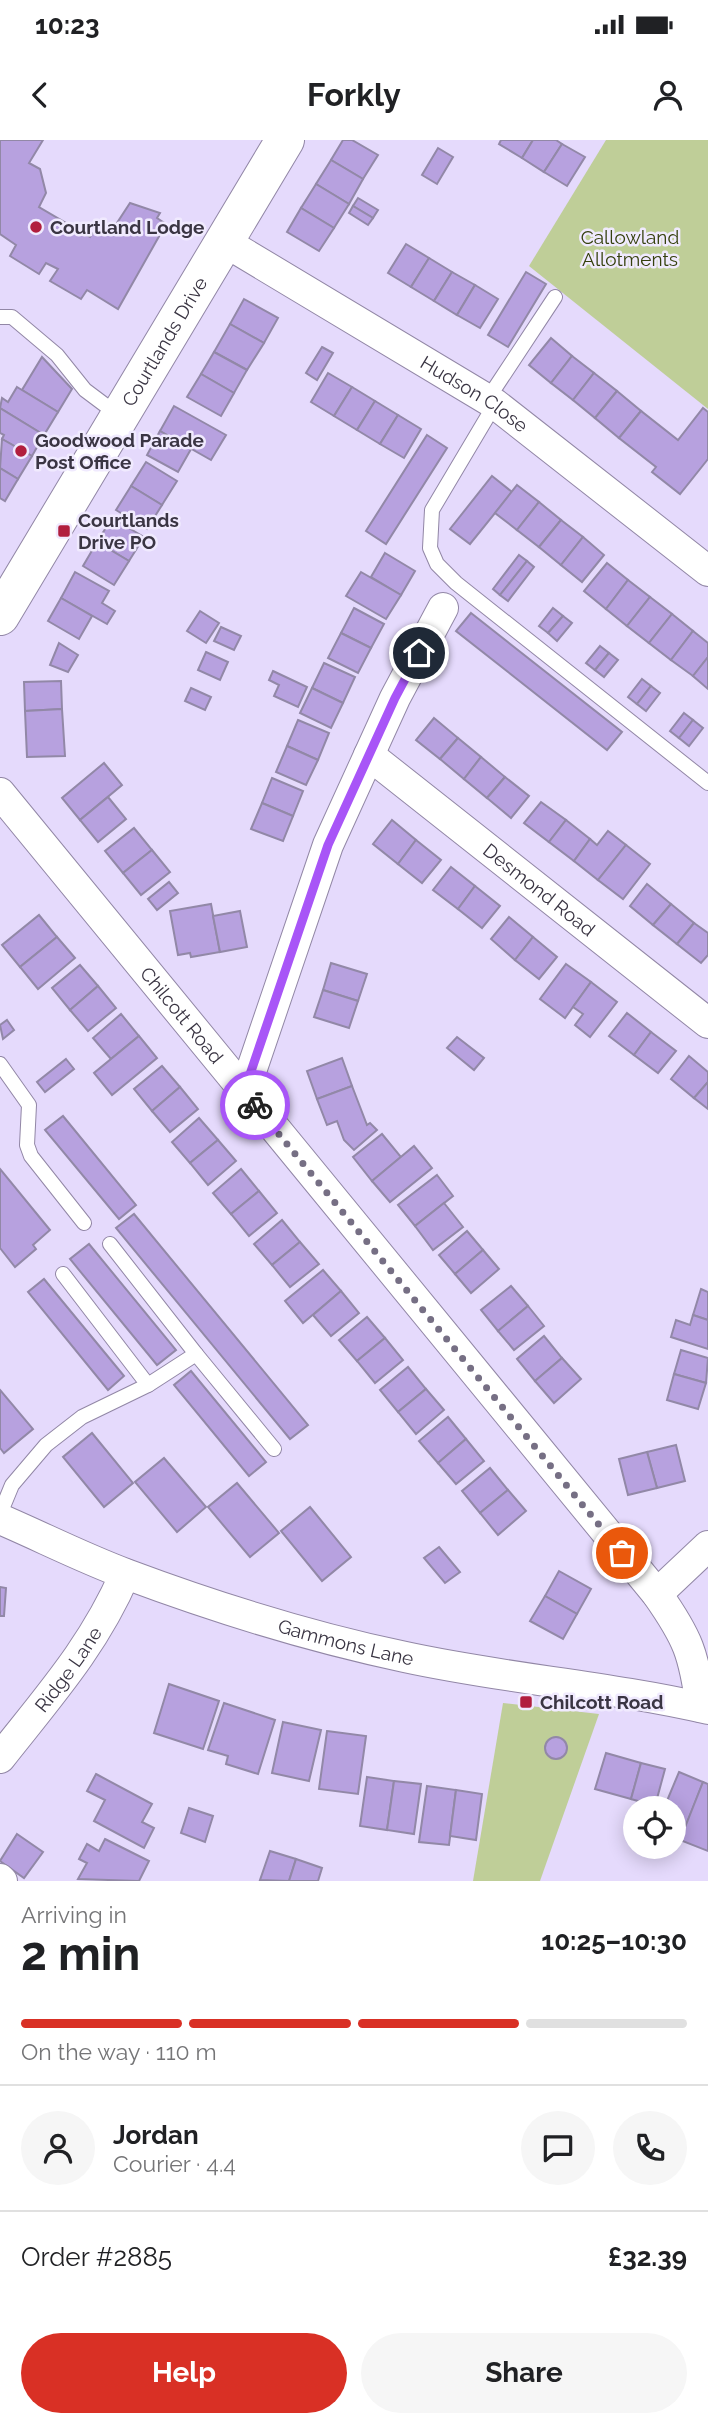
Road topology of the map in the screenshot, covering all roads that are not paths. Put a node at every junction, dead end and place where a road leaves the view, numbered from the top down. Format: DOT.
graph roads {
  1 [pos="285,140"];
  2 [pos="225,242"];
  3 [pos="555,297"];
  4 [pos="0,317"];
  5 [pos="491,402"];
  6 [pos="120,416"];
  7 [pos="708,571"];
  8 [pos="443,608"];
  9 [pos="0,616"];
  10 [pos="369,755"];
  11 [pos="708,783"];
  12 [pos="0,793"];
  13 [pos="708,1023"];
  14 [pos="0,1064"];
  15 [pos="244,1092"];
  16 [pos="84,1223"];
  17 [pos="110,1244"];
  18 [pos="63,1274"];
  19 [pos="196,1354"];
  20 [pos="148,1385"];
  21 [pos="274,1449"];
  22 [pos="0,1516"];
  23 [pos="708,1546"];
  24 [pos="125,1574"];
  25 [pos="657,1594"];
  26 [pos="704,1708"];
  27 [pos="0,1758"];
  1 -- 2 [label="street, Courtlands Drive"];
  2 -- 5 [label="street, Hudson Close"];
  2 -- 6 [label="street, Courtlands Drive"];
  3 -- 5 [label="lane"];
  4 -- 6 [label="lane"];
  5 -- 7 [label="street, Hudson Close"];
  5 -- 11 [label="lane"];
  6 -- 9 [label="street, Courtlands Drive"];
  8 -- 10 [label="street"];
  10 -- 13 [label="street, Desmond Road"];
  10 -- 15 [label="street"];
  12 -- 15 [label="street, Chilcott Road"];
  14 -- 16 [label="lane"];
  15 -- 25 [label="street, Chilcott Road"];
  17 -- 19 [label="lane"];
  18 -- 20 [label="lane"];
  19 -- 20 [label="lane"];
  19 -- 21 [label="lane"];
  20 -- 22 [label="lane"];
  22 -- 24 [label="street, Gammons Lane"];
  23 -- 25 [label="street"];
  24 -- 26 [label="street, Gammons Lane"];
  24 -- 27 [label="street, Ridge Lane"];
  25 -- 26 [label="street, Chilcott Road"];
}
